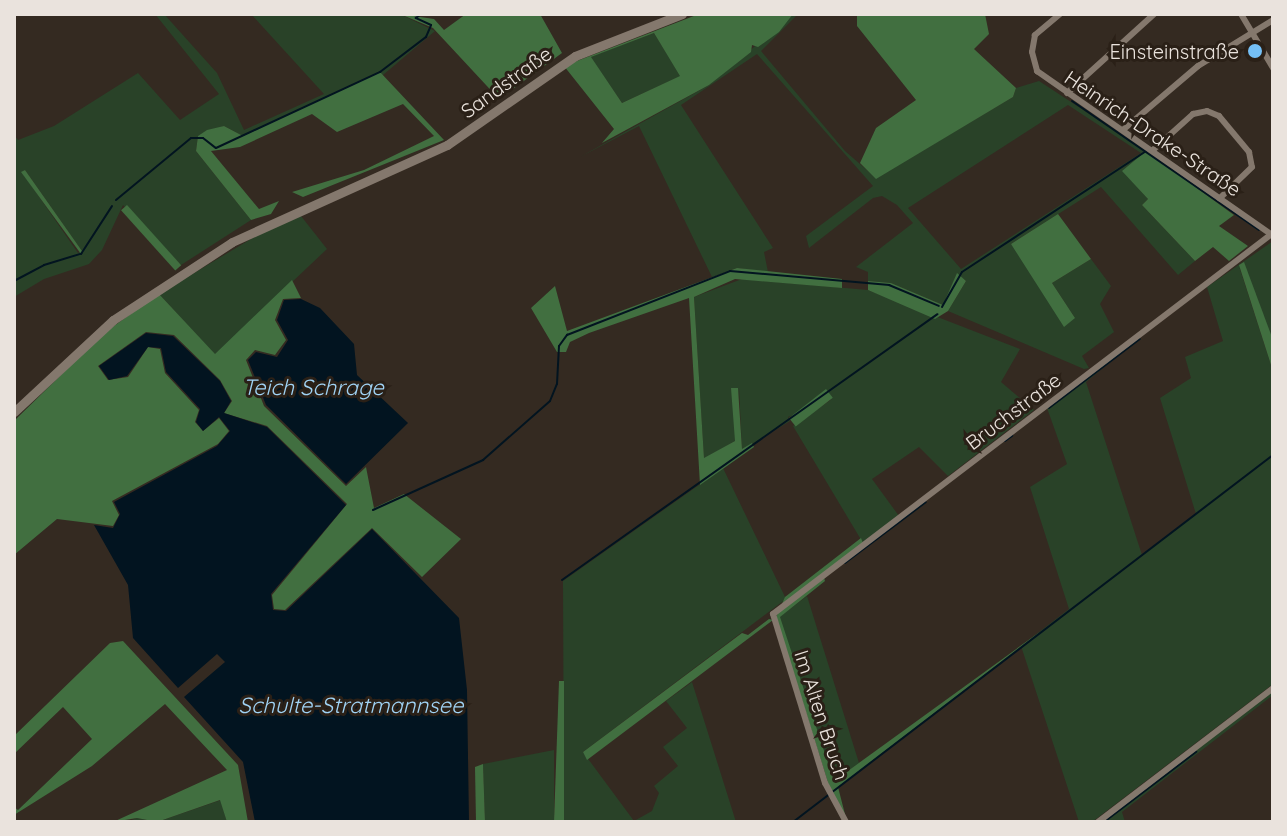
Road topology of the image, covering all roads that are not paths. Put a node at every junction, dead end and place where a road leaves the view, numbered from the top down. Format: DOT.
graph roads {
  1 [pos="682,14"];
  2 [pos="1060,14"];
  3 [pos="1154,14"];
  4 [pos="1241,14"];
  5 [pos="1273,20"];
  6 [pos="1252,32"];
  7 [pos="1273,68"];
  8 [pos="1067,93"];
  9 [pos="1124,129"];
  10 [pos="1153,150"];
  11 [pos="1220,198"];
  12 [pos="1272,234"];
  13 [pos="14,412"];
  14 [pos="773,614"];
  15 [pos="1273,688"];
  16 [pos="846,822"];
  17 [pos="1098,822"];
  1 -- 13 [label="main road, Sandstraße"];
  2 -- 8 [label="street, Heinrich-Drake-Straße"];
  3 -- 8 [label="street"];
  4 -- 6 [label="street"];
  5 -- 6 [label="street"];
  6 -- 7 [label="street"];
  6 -- 9 [label="street"];
  8 -- 9 [label="street, Heinrich-Drake-Straße"];
  9 -- 10 [label="street, Heinrich-Drake-Straße"];
  10 -- 11 [label="street, Heinrich-Drake-Straße"];
  10 -- 11 [label="street"];
  11 -- 12 [label="street, Heinrich-Drake-Straße"];
  12 -- 14 [label="street, Bruchstraße"];
  14 -- 16 [label="street, Im Alten Bruch"];
  15 -- 17 [label="street"];
}
